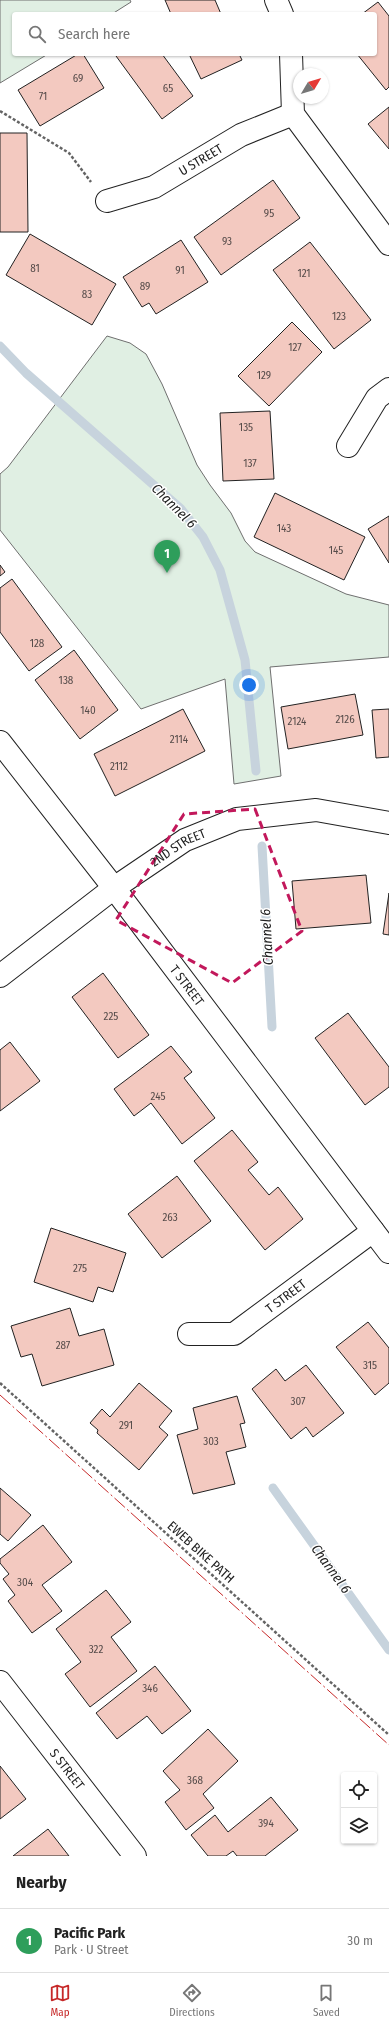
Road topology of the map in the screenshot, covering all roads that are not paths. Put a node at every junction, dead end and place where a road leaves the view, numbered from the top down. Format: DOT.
graph roads {
  1 [pos="276,0"];
  2 [pos="281,12"];
  3 [pos="291,56"];
  4 [pos="293,114"];
  5 [pos="107,201"];
  6 [pos="389,244"];
  7 [pos="389,389"];
  8 [pos="348,446"];
  9 [pos="0,742"];
  10 [pos="389,823"];
  11 [pos="114,888"];
  12 [pos="0,976"];
  13 [pos="373,1231"];
  14 [pos="389,1252"];
  15 [pos="189,1334"];
  16 [pos="0,1682"];
  17 [pos="135,1856"];
  1 -- 2 [label="street"];
  3 -- 4 [label="street"];
  4 -- 5 [label="street, U STREET"];
  4 -- 6 [label="street"];
  7 -- 8 [label="street"];
  9 -- 11 [label="street, T STREET"];
  10 -- 11 [label="street, 2ND STREET"];
  11 -- 12 [label="street, 2ND STREET"];
  11 -- 13 [label="street, T STREET"];
  13 -- 14 [label="street, T STREET"];
  13 -- 15 [label="street, T STREET"];
  16 -- 17 [label="street, S STREET"];
}
